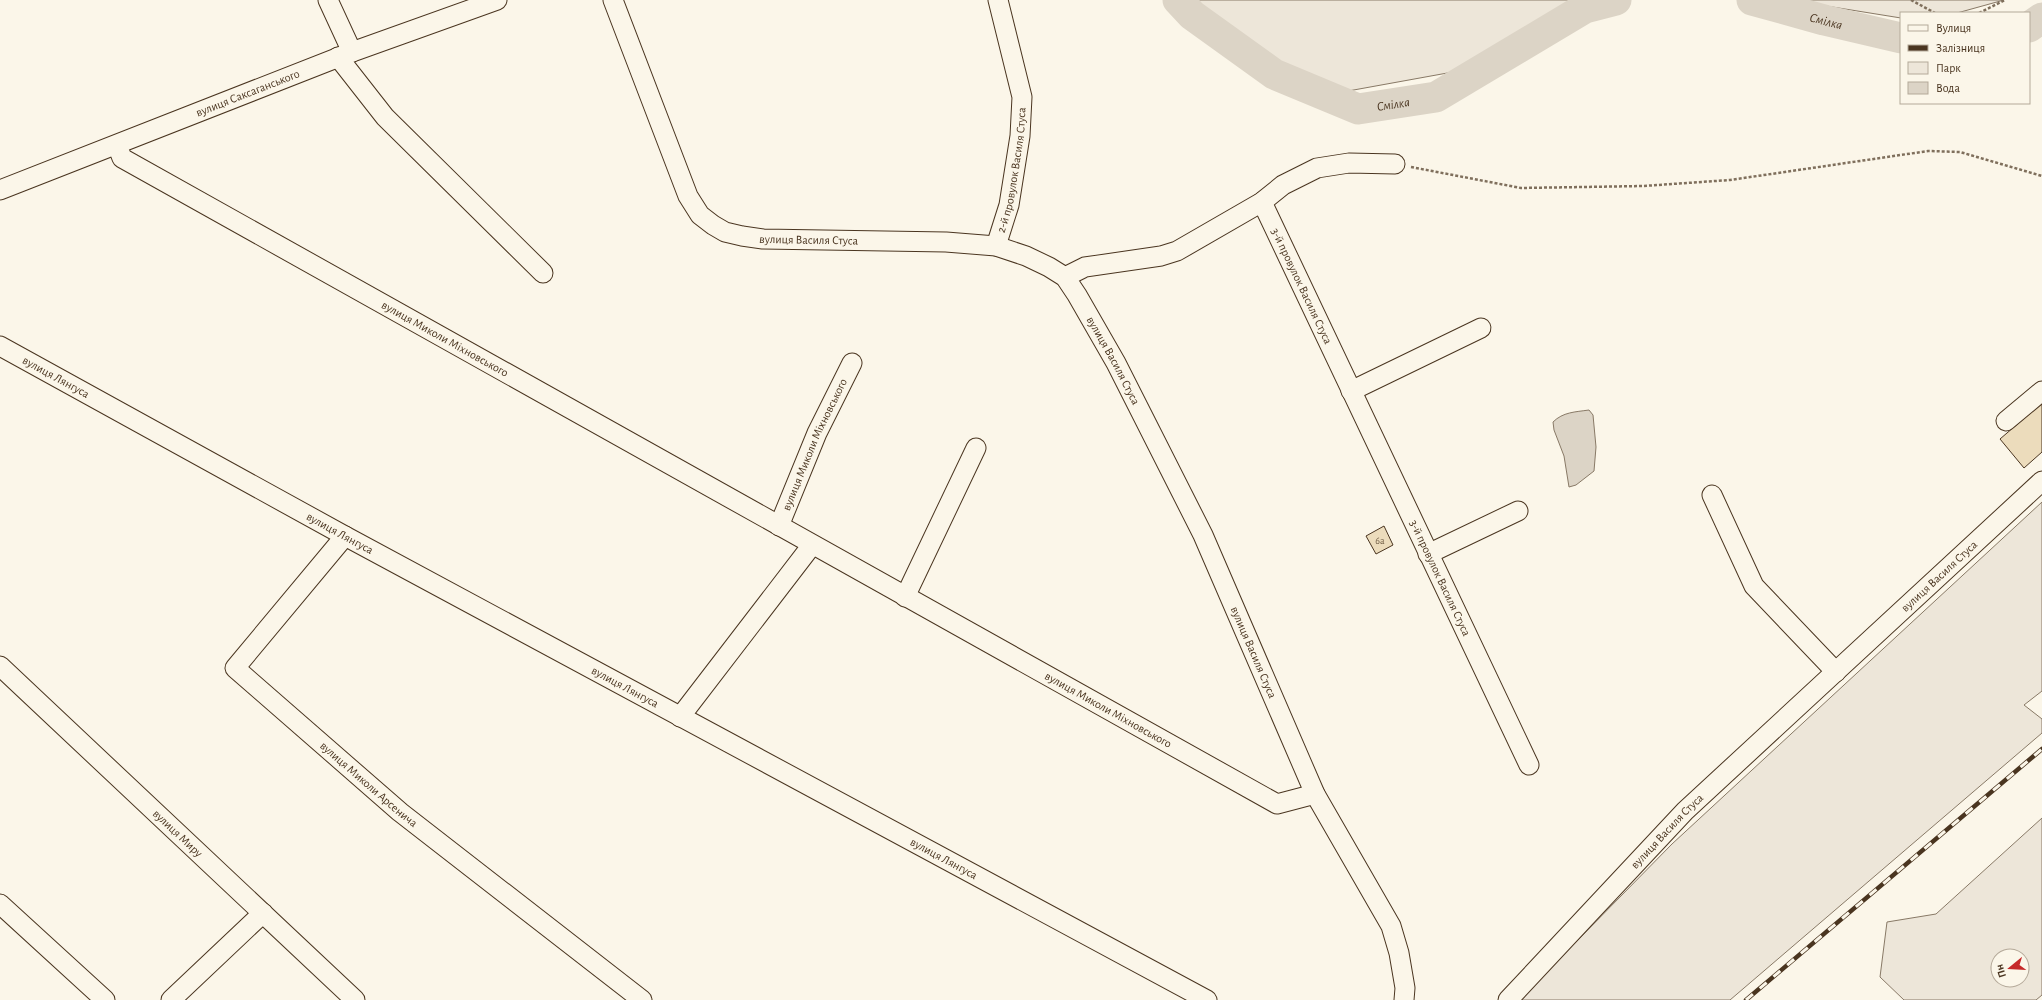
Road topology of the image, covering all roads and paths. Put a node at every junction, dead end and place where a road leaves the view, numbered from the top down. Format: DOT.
graph roads {
  1 [pos="328,0"];
  2 [pos="497,0"];
  3 [pos="613,0"];
  4 [pos="998,0"];
  5 [pos="1911,0"];
  6 [pos="2005,0"];
  7 [pos="1933,12"];
  8 [pos="1981,12"];
  9 [pos="345,55"];
  10 [pos="117,145"];
  11 [pos="1395,164"];
  12 [pos="2042,176"];
  13 [pos="0,190"];
  14 [pos="1262,202"];
  15 [pos="996,246"];
  16 [pos="543,273"];
  17 [pos="1065,277"];
  18 [pos="1481,328"];
  19 [pos="0,346"];
  20 [pos="852,363"];
  21 [pos="2042,391"];
  22 [pos="1351,392"];
  23 [pos="2006,421"];
  24 [pos="976,448"];
  25 [pos="2042,481"];
  26 [pos="1712,495"];
  27 [pos="1518,511"];
  28 [pos="779,526"];
  29 [pos="345,536"];
  30 [pos="812,545"];
  31 [pos="1428,554"];
  32 [pos="905,597"];
  33 [pos="0,666"];
  34 [pos="1836,672"];
  35 [pos="680,717"];
  36 [pos="1529,765"];
  37 [pos="1316,794"];
  38 [pos="0,904"];
  39 [pos="263,913"];
  40 [pos="105,1000"];
  41 [pos="171,1000"];
  42 [pos="355,1000"];
  43 [pos="642,1000"];
  44 [pos="1207,1000"];
  45 [pos="1404,1000"];
  46 [pos="1508,1000"];
  1 -- 9 [label="street"];
  2 -- 9 [label="street, вулиця Саксаганського"];
  3 -- 15 [label="street, вулиця Василя Стуса"];
  4 -- 15 [label="street, 2-й провулок Василя Стуса"];
  5 -- 7 [label="path"];
  6 -- 8 [label="path"];
  9 -- 10 [label="street, вулиця Саксаганського"];
  9 -- 16 [label="street"];
  10 -- 13 [label="street, вулиця Саксаганського"];
  10 -- 28 [label="street, вулиця Миколи Міхновського"];
  11 -- 12 [label="path"];
  11 -- 14 [label="street"];
  14 -- 17 [label="street"];
  14 -- 22 [label="street, 3-й провулок Василя Стуса"];
  15 -- 17 [label="street, вулиця Василя Стуса"];
  17 -- 37 [label="street, вулиця Василя Стуса"];
  18 -- 22 [label="street"];
  19 -- 29 [label="street, вулиця Лянгуса"];
  20 -- 28 [label="street, вулиця Миколи Міхновського"];
  21 -- 23 [label="street"];
  22 -- 31 [label="street, 3-й провулок Василя Стуса"];
  24 -- 32 [label="street"];
  25 -- 34 [label="street, вулиця Василя Стуса"];
  26 -- 34 [label="street"];
  27 -- 31 [label="street"];
  28 -- 30 [label="street, вулиця Миколи Міхновського"];
  29 -- 35 [label="street, вулиця Лянгуса"];
  29 -- 43 [label="street, вулиця Миколи Арсенича"];
  30 -- 32 [label="street, вулиця Миколи Міхновського"];
  30 -- 35 [label="street"];
  31 -- 36 [label="street, 3-й провулок Василя Стуса"];
  32 -- 37 [label="street, вулиця Миколи Міхновського"];
  33 -- 39 [label="street, вулиця Миру"];
  34 -- 46 [label="street, вулиця Василя Стуса"];
  35 -- 44 [label="street, вулиця Лянгуса"];
  37 -- 45 [label="street, вулиця Василя Стуса"];
  38 -- 40 [label="street"];
  39 -- 41 [label="street"];
  39 -- 42 [label="street, вулиця Миру"];
}
